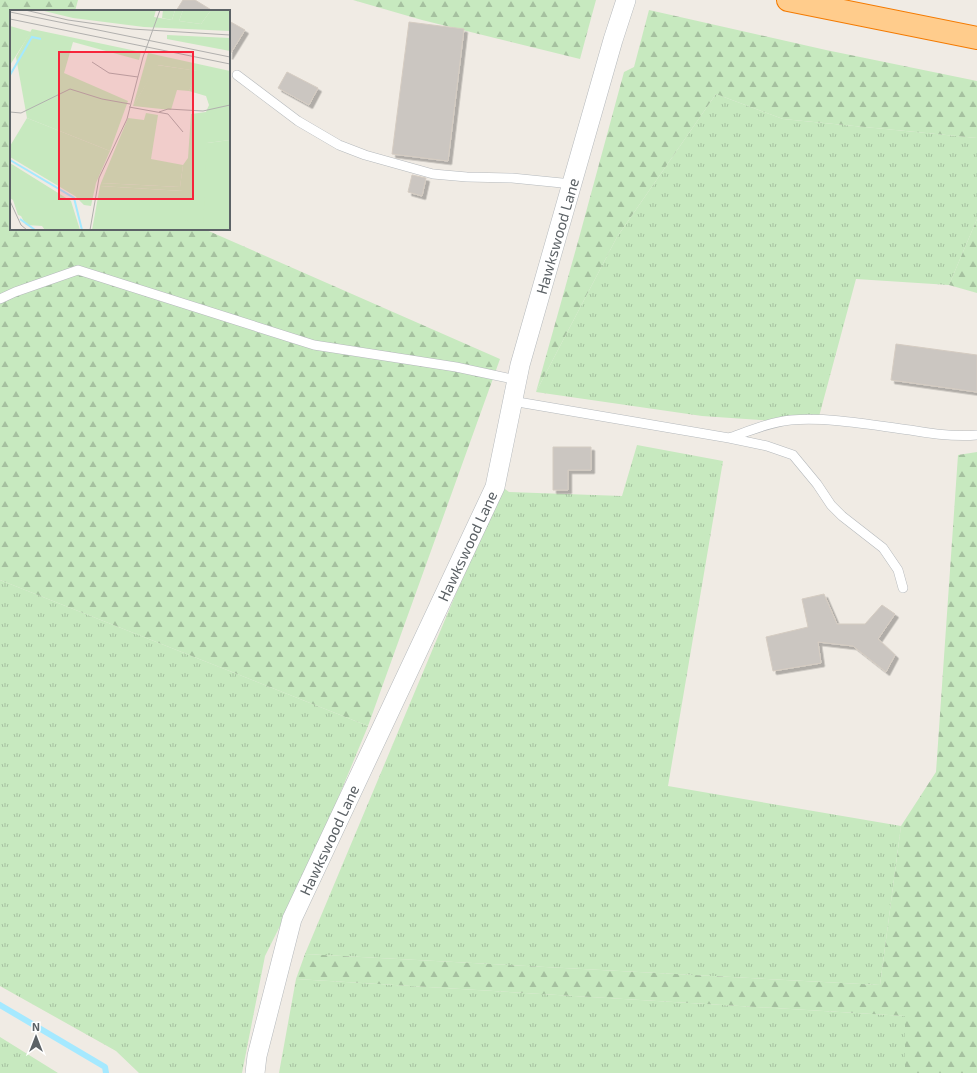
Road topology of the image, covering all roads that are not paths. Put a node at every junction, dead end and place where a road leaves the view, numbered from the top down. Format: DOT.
graph roads {
  1 [pos="626,0"];
  2 [pos="788,0"];
  3 [pos="977,38"];
  4 [pos="237,76"];
  5 [pos="572,184"];
  6 [pos="0,299"];
  7 [pos="517,380"];
  8 [pos="512,401"];
  9 [pos="977,435"];
  10 [pos="729,438"];
  11 [pos="903,588"];
  12 [pos="255,1073"];
  1 -- 5 [label="street, Hawkswood Lane"];
  2 -- 3 [label="highway"];
  4 -- 5 [label="lane"];
  5 -- 7 [label="street, Hawkswood Lane"];
  6 -- 7 [label="lane"];
  7 -- 8 [label="street, Hawkswood Lane"];
  8 -- 10 [label="lane"];
  8 -- 12 [label="street, Hawkswood Lane"];
  9 -- 10 [label="lane"];
  10 -- 11 [label="lane"];
}
